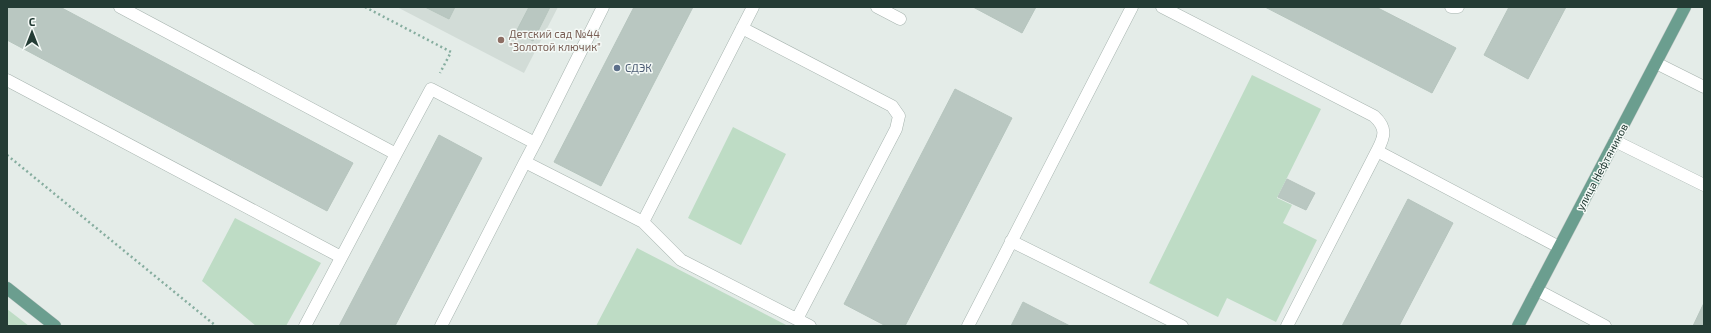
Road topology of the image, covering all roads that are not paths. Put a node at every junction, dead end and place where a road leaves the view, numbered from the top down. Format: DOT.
graph roads {
  1 [pos="120,7"];
  2 [pos="603,7"];
  3 [pos="753,7"];
  4 [pos="877,7"];
  5 [pos="1132,7"];
  6 [pos="1162,7"];
  7 [pos="1451,7"];
  8 [pos="1458,7"];
  9 [pos="1685,7"];
  10 [pos="900,19"];
  11 [pos="742,28"];
  12 [pos="1656,63"];
  13 [pos="7,80"];
  14 [pos="1704,87"];
  15 [pos="1615,141"];
  16 [pos="534,142"];
  17 [pos="1377,151"];
  18 [pos="396,154"];
  19 [pos="525,162"];
  20 [pos="1704,185"];
  21 [pos="643,222"];
  22 [pos="1012,241"];
  23 [pos="1560,247"];
  24 [pos="341,257"];
  25 [pos="7,288"];
  26 [pos="1537,290"];
  27 [pos="797,319"];
  28 [pos="444,325"];
  29 [pos="54,326"];
  30 [pos="305,326"];
  31 [pos="810,326"];
  32 [pos="968,326"];
  33 [pos="1182,326"];
  34 [pos="1287,326"];
  35 [pos="1518,326"];
  36 [pos="1605,326"];
  1 -- 18 [label="lane"];
  2 -- 16 [label="lane"];
  3 -- 11 [label="lane"];
  4 -- 10 [label="lane"];
  5 -- 22 [label="lane"];
  6 -- 17 [label="lane"];
  7 -- 8 [label="lane"];
  9 -- 12 [label="main road, улица Нефтяников"];
  11 -- 21 [label="lane"];
  11 -- 27 [label="lane"];
  12 -- 14 [label="lane"];
  12 -- 15 [label="main road, улица Нефтяников"];
  13 -- 24 [label="lane"];
  15 -- 20 [label="lane"];
  15 -- 23 [label="main road, улица Нефтяников"];
  16 -- 18 [label="lane"];
  16 -- 19 [label="lane"];
  17 -- 23 [label="lane"];
  17 -- 34 [label="lane"];
  18 -- 24 [label="lane"];
  19 -- 21 [label="lane"];
  19 -- 28 [label="lane"];
  21 -- 27 [label="lane"];
  22 -- 32 [label="lane"];
  22 -- 33 [label="lane"];
  23 -- 26 [label="main road, улица Нефтяников"];
  24 -- 30 [label="lane"];
  25 -- 29 [label="main road"];
  26 -- 35 [label="main road, улица Нефтяников"];
  26 -- 36 [label="lane"];
  27 -- 31 [label="lane"];
}
